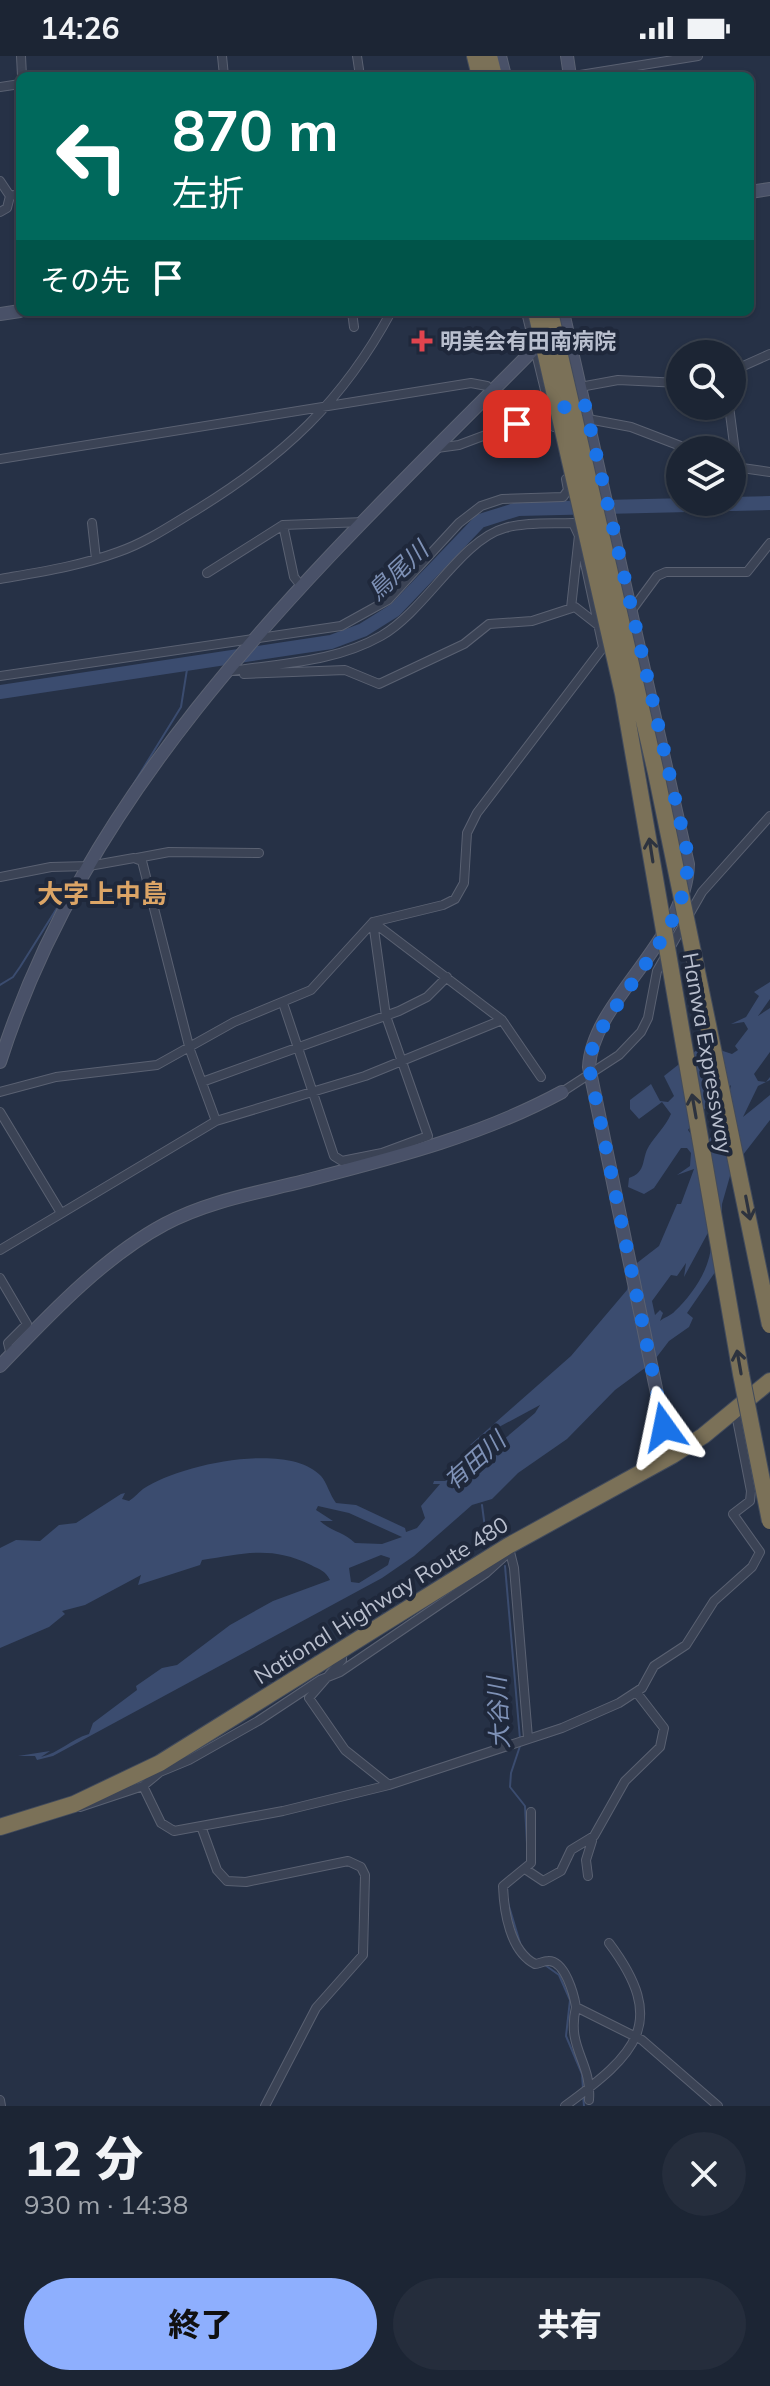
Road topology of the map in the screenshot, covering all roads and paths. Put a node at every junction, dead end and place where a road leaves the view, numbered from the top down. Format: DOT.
graph roads {
  1 [pos="698,56"];
  2 [pos="597,72"];
  3 [pos="0,181"];
  4 [pos="16,195"];
  5 [pos="10,196"];
  6 [pos="0,212"];
  7 [pos="353,316"];
  8 [pos="389,316"];
  9 [pos="527,316"];
  10 [pos="537,316"];
  11 [pos="560,316"];
  12 [pos="563,316"];
  13 [pos="563,316"];
  14 [pos="354,327"];
  15 [pos="535,348"];
  16 [pos="770,354"];
  17 [pos="746,365"];
  18 [pos="666,382"];
  19 [pos="580,387"];
  20 [pos="492,392"];
  21 [pos="584,401"];
  22 [pos="327,408"];
  23 [pos="550,412"];
  24 [pos="588,419"];
  25 [pos="666,440"];
  26 [pos="437,448"];
  27 [pos="0,459"];
  28 [pos="746,468"];
  29 [pos="770,472"];
  30 [pos="364,522"];
  31 [pos="92,523"];
  32 [pos="283,525"];
  33 [pos="579,535"];
  34 [pos="770,543"];
  35 [pos="96,559"];
  36 [pos="207,573"];
  37 [pos="0,579"];
  38 [pos="302,587"];
  39 [pos="571,608"];
  40 [pos="632,610"];
  41 [pos="598,626"];
  42 [pos="252,641"];
  43 [pos="603,647"];
  44 [pos="225,672"];
  45 [pos="2,674"];
  46 [pos="770,816"];
  47 [pos="259,853"];
  48 [pos="134,858"];
  49 [pos="89,866"];
  50 [pos="0,877"];
  51 [pos="373,922"];
  52 [pos="447,977"];
  53 [pos="283,1003"];
  54 [pos="386,1016"];
  55 [pos="502,1020"];
  56 [pos="298,1047"];
  57 [pos="190,1050"];
  58 [pos="0,1062"];
  59 [pos="403,1062"];
  60 [pos="541,1077"];
  61 [pos="590,1079"];
  62 [pos="202,1082"];
  63 [pos="0,1092"];
  64 [pos="313,1092"];
  65 [pos="562,1092"];
  66 [pos="0,1112"];
  67 [pos="216,1121"];
  68 [pos="383,1156"];
  69 [pos="61,1213"];
  70 [pos="0,1250"];
  71 [pos="0,1278"];
  72 [pos="770,1325"];
  73 [pos="11,1355"];
  74 [pos="0,1366"];
  75 [pos="770,1381"];
  76 [pos="735,1409"];
  77 [pos="673,1455"];
  78 [pos="770,1521"];
  79 [pos="509,1548"];
  80 [pos="342,1652"];
  81 [pos="325,1679"];
  82 [pos="637,1693"];
  83 [pos="528,1738"];
  84 [pos="160,1768"];
  85 [pos="389,1785"];
  86 [pos="143,1786"];
  87 [pos="74,1804"];
  88 [pos="531,1812"];
  89 [pos="201,1826"];
  90 [pos="0,1827"];
  91 [pos="594,1836"];
  92 [pos="525,1869"];
  93 [pos="588,1876"];
  94 [pos="609,1943"];
  95 [pos="576,2007"];
  96 [pos="635,2036"];
  97 [pos="590,2088"];
  98 [pos="589,2100"];
  99 [pos="265,2106"];
  100 [pos="565,2106"];
  101 [pos="718,2106"];
  1 -- 2 [label="street"];
  3 -- 5 [label="street"];
  4 -- 5 [label="street"];
  5 -- 6 [label="street"];
  7 -- 14 [label="street"];
  8 -- 22 [label="street"];
  9 -- 15 [label="street"];
  78 -- 10 [label="highway, Hanwa Expressway, one-way, bridge"];
  11 -- 15 [label="street"];
  12 -- 19 [label="street"];
  13 -- 72 [label="highway, Hanwa Expressway, one-way, bridge"];
  15 -- 20 [label="street"];
  15 -- 23 [label="street"];
  16 -- 17 [label="street"];
  18 -- 19 [label="street"];
  19 -- 21 [label="street"];
  20 -- 22 [label="street"];
  20 -- 26 [label="street"];
  21 -- 23 [label="street"];
  21 -- 24 [label="street"];
  22 -- 27 [label="street"];
  22 -- 35 [label="street"];
  23 -- 26 [label="street"];
  23 -- 42 [label="street"];
  24 -- 25 [label="street"];
  24 -- 40 [label="street"];
  26 -- 30 [label="street"];
  28 -- 29 [label="street"];
  30 -- 32 [label="street"];
  30 -- 38 [label="street"];
  31 -- 35 [label="street"];
  32 -- 36 [label="street"];
  32 -- 38 [label="street"];
  33 -- 39 [label="street"];
  33 -- 41 [label="street"];
  33 -- 44 [label="street"];
  34 -- 40 [label="street"];
  35 -- 37 [label="street"];
  38 -- 42 [label="street"];
  39 -- 41 [label="street"];
  39 -- 44 [label="street"];
  40 -- 43 [label="street"];
  40 -- 61 [label="street"];
  41 -- 43 [label="street"];
  42 -- 44 [label="street"];
  42 -- 45 [label="street"];
  43 -- 51 [label="street"];
  44 -- 49 [label="street"];
  46 -- 61 [label="street"];
  47 -- 48 [label="street"];
  48 -- 49 [label="street"];
  48 -- 57 [label="street"];
  49 -- 50 [label="street"];
  49 -- 58 [label="street"];
  51 -- 52 [label="street"];
  51 -- 53 [label="street"];
  51 -- 54 [label="street"];
  52 -- 54 [label="street"];
  52 -- 55 [label="street"];
  53 -- 56 [label="street"];
  53 -- 57 [label="street"];
  54 -- 56 [label="street"];
  54 -- 59 [label="street"];
  55 -- 59 [label="street"];
  55 -- 60 [label="street"];
  56 -- 62 [label="street"];
  56 -- 64 [label="street"];
  57 -- 62 [label="street"];
  57 -- 63 [label="street"];
  59 -- 64 [label="street"];
  59 -- 68 [label="street"];
  61 -- 65 [label="street"];
  61 -- 77 [label="street"];
  62 -- 67 [label="street"];
  64 -- 67 [label="street"];
  64 -- 68 [label="street"];
  65 -- 68 [label="street"];
  66 -- 69 [label="street"];
  67 -- 69 [label="street"];
  68 -- 73 [label="street"];
  69 -- 70 [label="street"];
  71 -- 73 [label="street"];
  73 -- 74 [label="street"];
  75 -- 76 [label="highway, National Highway Route 480"];
  76 -- 77 [label="highway, National Highway Route 480"];
  76 -- 82 [label="street"];
  77 -- 79 [label="highway, National Highway Route 480"];
  79 -- 80 [label="highway, National Highway Route 480"];
  79 -- 81 [label="street"];
  79 -- 83 [label="street"];
  80 -- 81 [label="street"];
  80 -- 84 [label="highway, National Highway Route 480"];
  81 -- 84 [label="street"];
  81 -- 85 [label="street"];
  82 -- 83 [label="street"];
  82 -- 91 [label="street"];
  83 -- 85 [label="street"];
  84 -- 86 [label="street"];
  84 -- 87 [label="highway, National Highway Route 480"];
  85 -- 89 [label="street"];
  86 -- 87 [label="street"];
  86 -- 89 [label="street"];
  87 -- 90 [label="highway, National Highway Route 480"];
  88 -- 92 [label="street"];
  89 -- 99 [label="street"];
  91 -- 92 [label="street"];
  91 -- 93 [label="street"];
  92 -- 95 [label="street"];
  94 -- 96 [label="street"];
  95 -- 96 [label="street"];
  95 -- 97 [label="street"];
  96 -- 97 [label="street"];
  96 -- 101 [label="street"];
  97 -- 98 [label="street"];
  97 -- 100 [label="street"];
}
